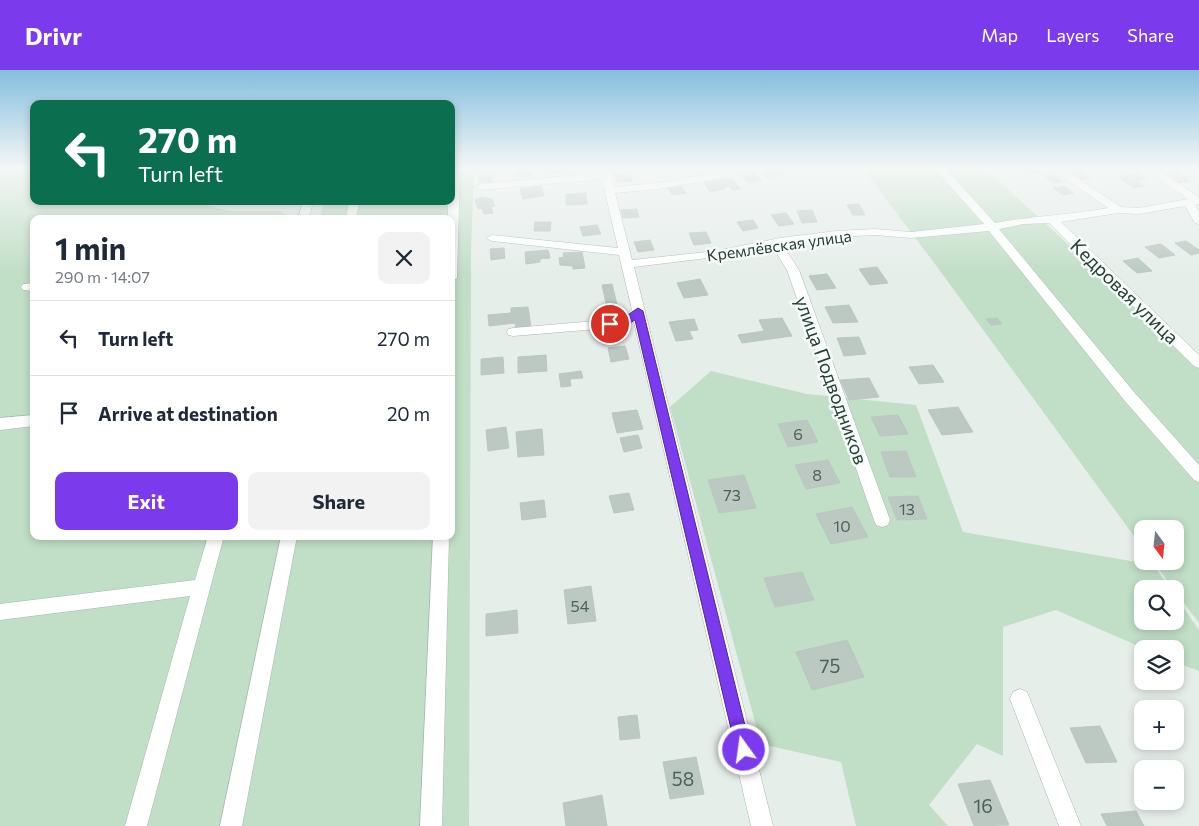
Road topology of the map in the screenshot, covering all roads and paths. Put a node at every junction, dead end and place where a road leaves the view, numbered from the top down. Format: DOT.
graph roads {
  1 [pos="612,203"];
  2 [pos="971,203"];
  3 [pos="1108,203"];
  4 [pos="1182,203"];
  5 [pos="1195,203"];
  6 [pos="1118,210"];
  7 [pos="1051,219"];
  8 [pos="1199,221"];
  9 [pos="992,227"];
  10 [pos="492,238"];
  11 [pos="775,242"];
  12 [pos="624,258"];
  13 [pos="638,311"];
  14 [pos="513,332"];
  15 [pos="1199,363"];
  16 [pos="30,420"];
  17 [pos="0,424"];
  18 [pos="1199,476"];
  19 [pos="882,520"];
  20 [pos="215,540"];
  21 [pos="288,540"];
  22 [pos="441,540"];
  23 [pos="202,587"];
  24 [pos="0,612"];
  25 [pos="1020,698"];
  26 [pos="136,826"];
  27 [pos="231,826"];
  28 [pos="432,826"];
  29 [pos="762,826"];
  30 [pos="1070,826"];
  1 -- 12 [label="street"];
  2 -- 9 [label="street"];
  3 -- 6 [label="street"];
  4 -- 6 [label="street, Кремлёвская улица"];
  5 -- 8 [label="street"];
  6 -- 7 [label="street, Кремлёвская улица"];
  7 -- 9 [label="street, Кремлёвская улица"];
  7 -- 15 [label="street, Кедровая улица"];
  9 -- 11 [label="street, Кремлёвская улица"];
  9 -- 18 [label="street"];
  10 -- 12 [label="street, Кремлёвская улица"];
  11 -- 12 [label="street, Кремлёвская улица"];
  11 -- 19 [label="street, улица Подводников"];
  12 -- 13 [label="street"];
  13 -- 14 [label="street"];
  13 -- 29 [label="street"];
  16 -- 17 [label="street"];
  20 -- 23 [label="street"];
  21 -- 27 [label="street"];
  22 -- 28 [label="street"];
  23 -- 24 [label="street"];
  23 -- 26 [label="street"];
  25 -- 30 [label="street"];
}
